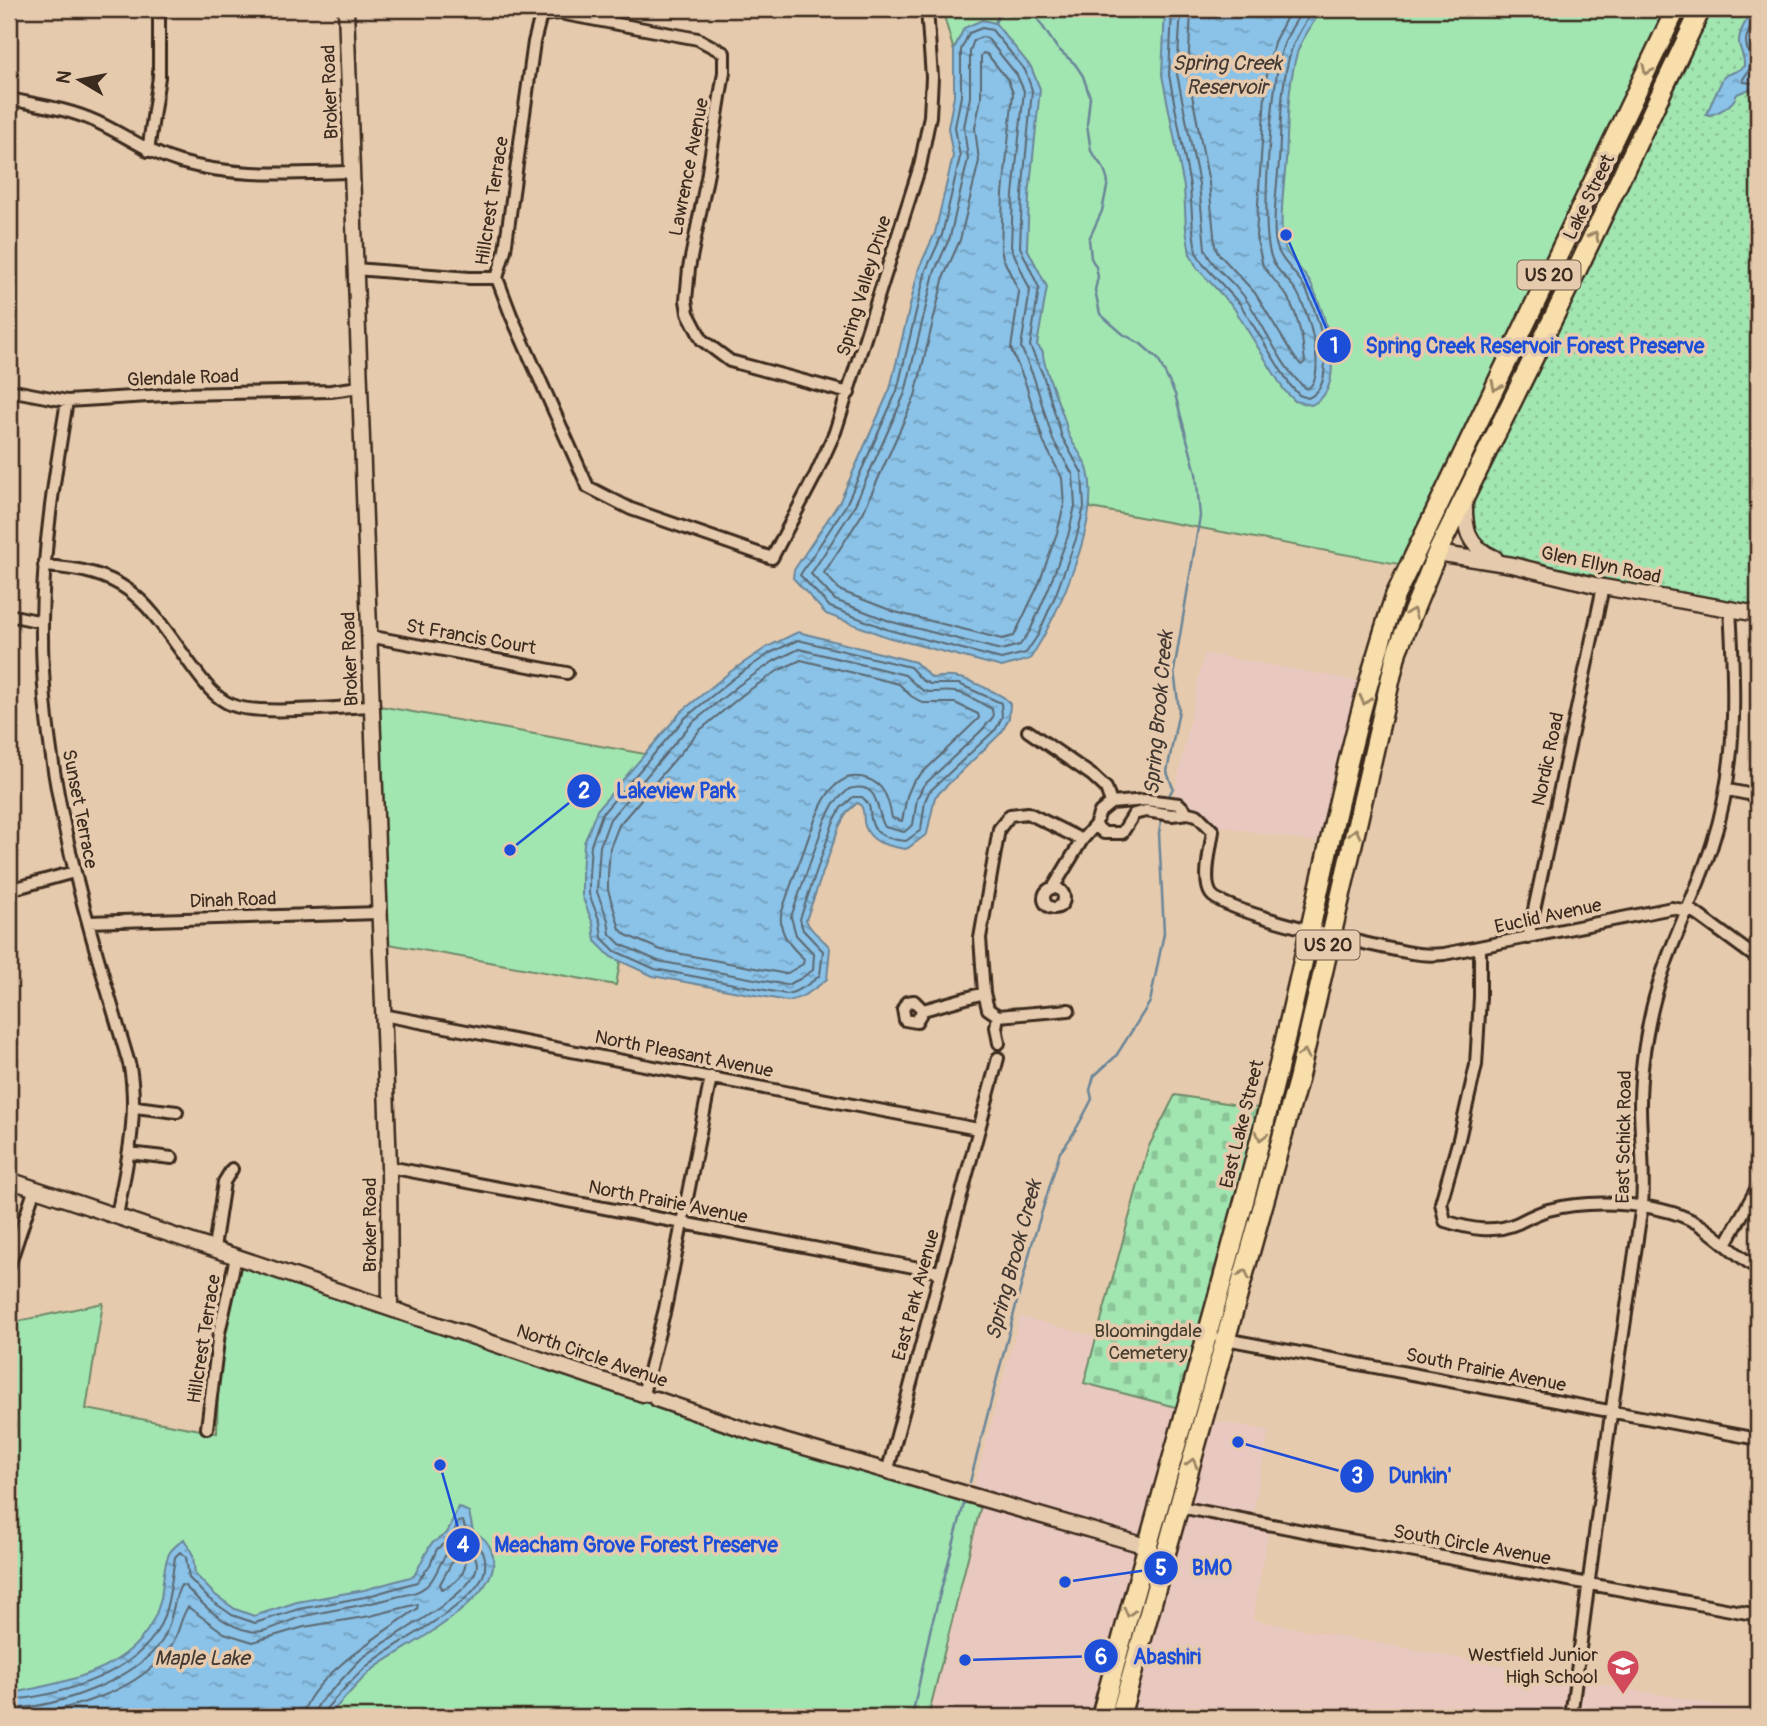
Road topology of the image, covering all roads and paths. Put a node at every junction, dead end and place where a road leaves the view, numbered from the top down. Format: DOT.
graph roads {
  1 [pos="159,9"];
  2 [pos="346,9"];
  3 [pos="927,9"];
  4 [pos="1676,9"];
  5 [pos="1701,9"];
  6 [pos="539,12"];
  7 [pos="1660,43"];
  8 [pos="1680,53"];
  9 [pos="9,99"];
  10 [pos="148,151"];
  11 [pos="352,172"];
  12 [pos="355,269"];
  13 [pos="497,278"];
  14 [pos="360,387"];
  15 [pos="9,390"];
  16 [pos="849,393"];
  17 [pos="67,401"];
  18 [pos="1465,495"];
  19 [pos="1421,542"];
  20 [pos="1437,553"];
  21 [pos="772,558"];
  22 [pos="1512,565"];
  23 [pos="44,566"];
  24 [pos="1603,587"];
  25 [pos="1730,609"];
  26 [pos="1758,614"];
  27 [pos="9,615"];
  28 [pos="42,622"];
  29 [pos="368,636"];
  30 [pos="566,673"];
  31 [pos="371,706"];
  32 [pos="1028,731"];
  33 [pos="1728,790"];
  34 [pos="1758,796"];
  35 [pos="1111,803"];
  36 [pos="1164,808"];
  37 [pos="1095,825"];
  38 [pos="1082,841"];
  39 [pos="74,872"];
  40 [pos="1053,888"];
  41 [pos="9,890"];
  42 [pos="1686,909"];
  43 [pos="379,913"];
  44 [pos="88,922"];
  45 [pos="1310,930"];
  46 [pos="1331,935"];
  47 [pos="1528,938"];
  48 [pos="1480,947"];
  49 [pos="1758,959"];
  50 [pos="984,993"];
  51 [pos="923,1010"];
  52 [pos="1069,1010"];
  53 [pos="383,1015"];
  54 [pos="998,1016"];
  55 [pos="999,1043"];
  56 [pos="998,1058"];
  57 [pos="711,1077"];
  58 [pos="135,1107"];
  59 [pos="177,1112"];
  60 [pos="978,1129"];
  61 [pos="129,1153"];
  62 [pos="172,1158"];
  63 [pos="389,1167"];
  64 [pos="232,1169"];
  65 [pos="9,1180"];
  66 [pos="1758,1186"];
  67 [pos="34,1188"];
  68 [pos="1642,1205"];
  69 [pos="117,1216"];
  70 [pos="683,1222"];
  71 [pos="1726,1244"];
  72 [pos="214,1248"];
  73 [pos="236,1256"];
  74 [pos="9,1266"];
  75 [pos="1758,1269"];
  76 [pos="940,1272"];
  77 [pos="390,1307"];
  78 [pos="1207,1335"];
  79 [pos="1226,1340"];
  80 [pos="649,1396"];
  81 [pos="1611,1412"];
  82 [pos="207,1428"];
  83 [pos="1758,1439"];
  84 [pos="888,1469"];
  85 [pos="1180,1507"];
  86 [pos="1146,1546"];
  87 [pos="1167,1552"];
  88 [pos="1588,1584"];
  89 [pos="1758,1615"];
  90 [pos="1101,1717"];
  91 [pos="1120,1717"];
  92 [pos="1571,1717"];
  1 -- 10 [label="street"];
  2 -- 11 [label="street, Broker Road"];
  3 -- 16 [label="street, Spring Valley Drive"];
  4 -- 7 [label="main road, Lake Street / US 20"];
  5 -- 8 [label="main road, Lake Street / US 20"];
  6 -- 13 [label="street, Hillcrest Terrace"];
  6 -- 16 [label="street, Lawrence Avenue"];
  7 -- 8 [label="main road"];
  7 -- 19 [label="main road, Lake Street / US 20, one-way"];
  18 -- 8 [label="main road, Lake Street / US 20, one-way"];
  9 -- 10 [label="street"];
  10 -- 11 [label="street"];
  11 -- 12 [label="street, Broker Road"];
  12 -- 13 [label="street"];
  12 -- 14 [label="street, Broker Road"];
  13 -- 21 [label="street, Hillcrest Terrace"];
  14 -- 17 [label="street, Glendale Road"];
  14 -- 29 [label="street, Broker Road"];
  15 -- 17 [label="street, Glendale Road"];
  16 -- 21 [label="street, Spring Valley Drive"];
  17 -- 23 [label="street, Sunset Terrace"];
  18 -- 20 [label="main road, Lake Street / US 20"];
  18 -- 22 [label="street"];
  19 -- 20 [label="main road"];
  19 -- 45 [label="main road, East Lake Street / US 20, one-way"];
  20 -- 22 [label="street, Glen Ellyn Road"];
  46 -- 20 [label="main road, US 20, one-way"];
  22 -- 24 [label="street, Glen Ellyn Road"];
  23 -- 28 [label="street, Sunset Terrace"];
  23 -- 31 [label="street"];
  24 -- 25 [label="street, Glen Ellyn Road"];
  24 -- 47 [label="street, Nordic Road"];
  25 -- 26 [label="street, Glen Ellyn Road"];
  25 -- 33 [label="street, East Schick Road"];
  27 -- 28 [label="street"];
  28 -- 39 [label="street, Sunset Terrace"];
  29 -- 30 [label="street, St Francis Court"];
  29 -- 31 [label="street, Broker Road"];
  31 -- 43 [label="street, Broker Road"];
  32 -- 35 [label="street"];
  33 -- 34 [label="street"];
  33 -- 42 [label="street, East Schick Road"];
  35 -- 36 [label="street"];
  35 -- 37 [label="street"];
  36 -- 37 [label="street"];
  36 -- 45 [label="street, Euclid Avenue"];
  37 -- 38 [label="street"];
  38 -- 40 [label="street"];
  38 -- 50 [label="street"];
  39 -- 41 [label="street"];
  39 -- 44 [label="street, Sunset Terrace"];
  42 -- 47 [label="street, Euclid Avenue"];
  42 -- 49 [label="street"];
  42 -- 68 [label="street, East Schick Road"];
  43 -- 44 [label="street, Dinah Road"];
  43 -- 53 [label="street, Broker Road"];
  44 -- 58 [label="street, Sunset Terrace"];
  45 -- 46 [label="street, Euclid Avenue"];
  45 -- 78 [label="main road, East Lake Street / US 20, one-way"];
  46 -- 48 [label="street, Euclid Avenue"];
  79 -- 46 [label="main road, US 20, one-way"];
  47 -- 48 [label="street, Euclid Avenue"];
  48 -- 68 [label="street"];
  50 -- 51 [label="street"];
  50 -- 54 [label="street"];
  52 -- 54 [label="street"];
  53 -- 57 [label="street, North Pleasant Avenue"];
  53 -- 63 [label="street, Broker Road"];
  54 -- 55 [label="street"];
  56 -- 60 [label="street, East Park Avenue"];
  57 -- 60 [label="street, North Pleasant Avenue"];
  57 -- 70 [label="street"];
  58 -- 59 [label="street"];
  58 -- 61 [label="street, Sunset Terrace"];
  60 -- 76 [label="street, East Park Avenue"];
  61 -- 62 [label="street"];
  61 -- 69 [label="street, Sunset Terrace"];
  63 -- 70 [label="street, North Prairie Avenue"];
  63 -- 77 [label="street, Broker Road"];
  64 -- 72 [label="street"];
  65 -- 67 [label="street, North Circle Avenue"];
  66 -- 71 [label="street"];
  67 -- 69 [label="street, North Circle Avenue"];
  67 -- 74 [label="street"];
  68 -- 71 [label="street"];
  68 -- 81 [label="street, East Schick Road"];
  69 -- 72 [label="street, North Circle Avenue"];
  70 -- 76 [label="street, North Prairie Avenue"];
  70 -- 80 [label="street"];
  71 -- 75 [label="street"];
  72 -- 73 [label="street, North Circle Avenue"];
  73 -- 77 [label="street, North Circle Avenue"];
  73 -- 82 [label="street, Hillcrest Terrace"];
  76 -- 84 [label="street, East Park Avenue"];
  77 -- 80 [label="street, North Circle Avenue"];
  78 -- 79 [label="street, South Prairie Avenue"];
  78 -- 86 [label="main road, East Lake Street / US 20"];
  79 -- 81 [label="street, South Prairie Avenue"];
  85 -- 79 [label="main road, US 20, one-way"];
  80 -- 84 [label="street, North Circle Avenue"];
  81 -- 83 [label="street, South Prairie Avenue"];
  81 -- 88 [label="street, East Schick Road"];
  84 -- 86 [label="street, North Circle Avenue"];
  85 -- 87 [label="main road, US 20"];
  85 -- 88 [label="street, South Circle Avenue"];
  86 -- 87 [label="street, North Circle Avenue"];
  86 -- 90 [label="main road, East Lake Street / US 20, one-way"];
  87 -- 91 [label="main road, US 20"];
  88 -- 89 [label="street, South Circle Avenue"];
  88 -- 92 [label="street, East Schick Road"];
}
